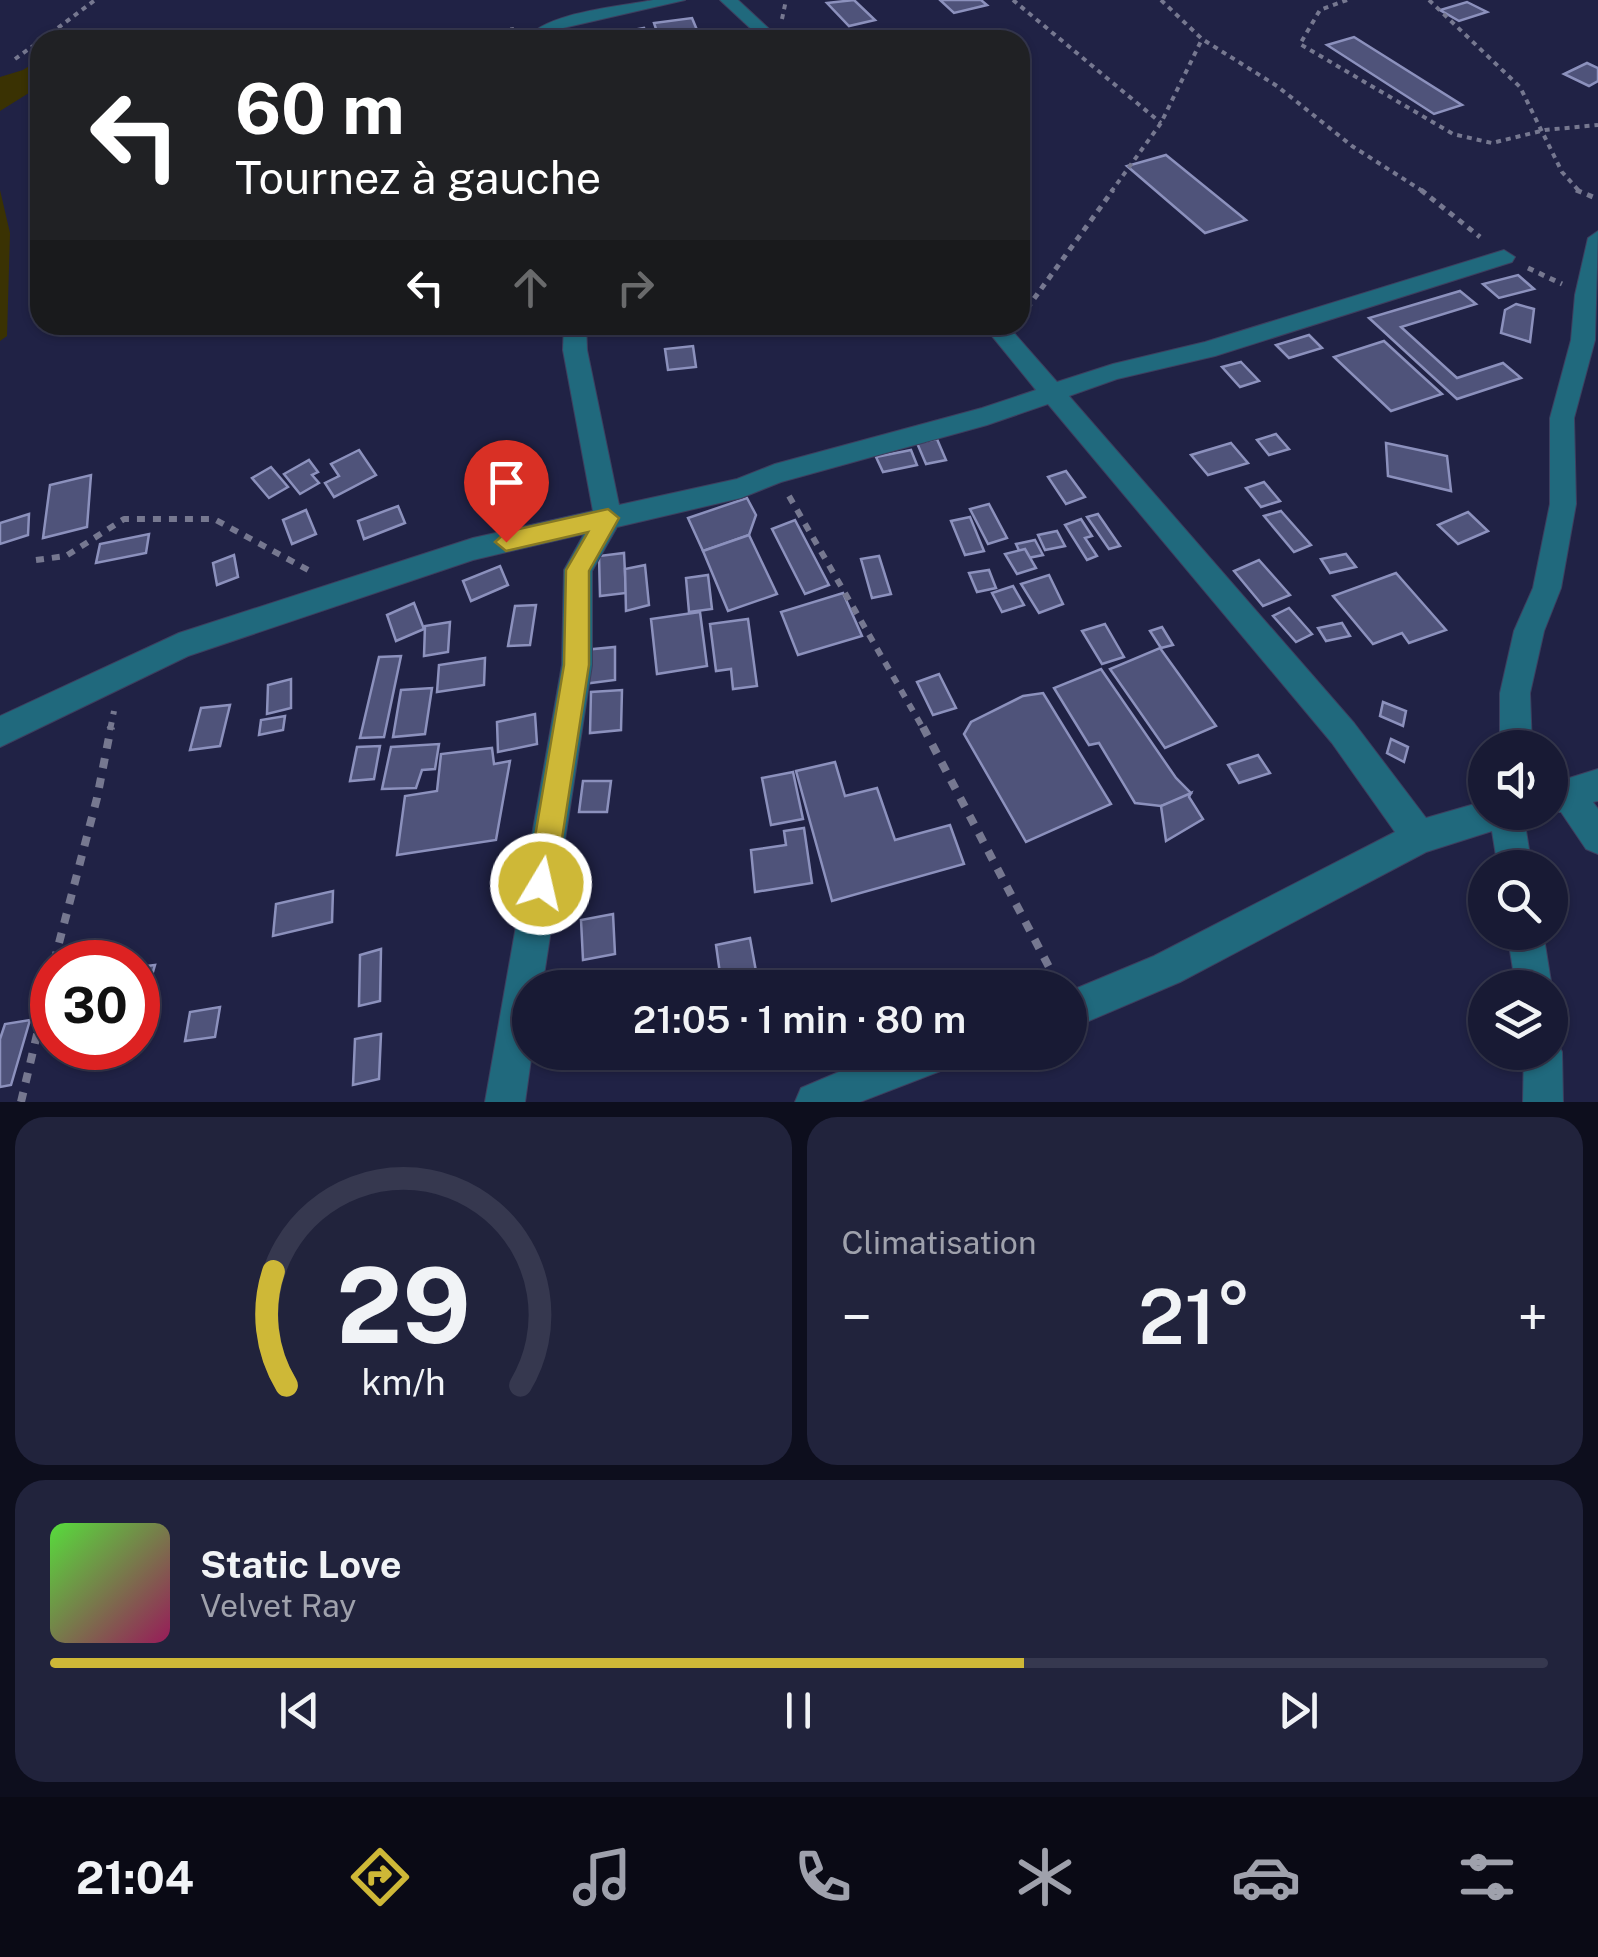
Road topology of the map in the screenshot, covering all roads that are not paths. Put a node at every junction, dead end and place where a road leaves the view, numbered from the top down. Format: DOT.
graph roads {
  1 [pos="677,0"];
  2 [pos="728,0"];
  3 [pos="548,30"];
  4 [pos="762,30"];
  5 [pos="1598,238"];
  6 [pos="1504,257"];
  7 [pos="576,335"];
  8 [pos="1002,335"];
  9 [pos="1048,393"];
  10 [pos="608,518"];
  11 [pos="1516,730"];
  12 [pos="0,732"];
  13 [pos="1572,793"];
  14 [pos="1468,823"];
  15 [pos="1419,837"];
  16 [pos="1598,837"];
  17 [pos="1087,1003"];
  18 [pos="891,1070"];
  19 [pos="1543,1070"];
  20 [pos="505,1102"];
  21 [pos="815,1102"];
  22 [pos="1543,1102"];
  1 -- 3 [label="street"];
  2 -- 4 [label="street"];
  5 -- 11 [label="street"];
  6 -- 9 [label="street"];
  7 -- 10 [label="street"];
  8 -- 9 [label="street"];
  9 -- 10 [label="street"];
  9 -- 15 [label="street"];
  10 -- 12 [label="street"];
  10 -- 20 [label="street"];
  13 -- 16 [label="street"];
  14 -- 15 [label="street"];
  15 -- 17 [label="street"];
  18 -- 21 [label="street"];
  19 -- 22 [label="street"];
}
